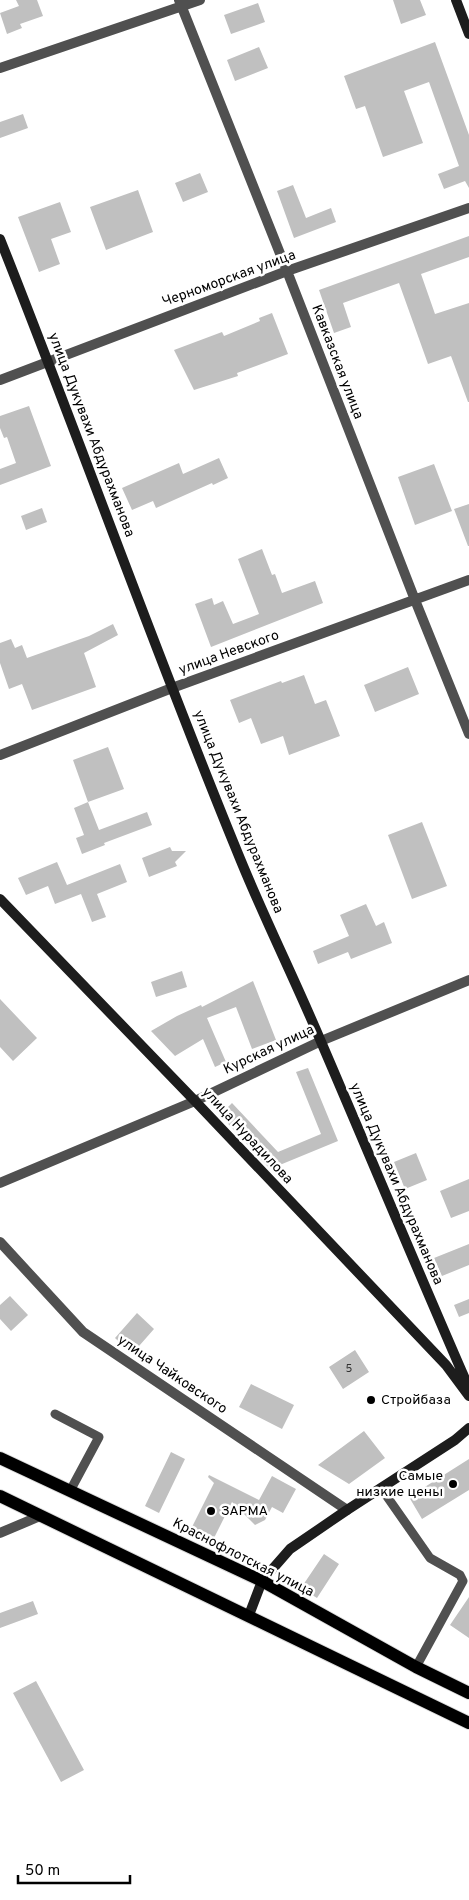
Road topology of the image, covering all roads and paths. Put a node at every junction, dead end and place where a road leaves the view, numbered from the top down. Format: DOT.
graph roads {
  1 [pos="200,0"];
  2 [pos="456,0"];
  3 [pos="181,3"];
  4 [pos="469,34"];
  5 [pos="0,68"];
  6 [pos="469,208"];
  7 [pos="0,239"];
  8 [pos="287,271"];
  9 [pos="49,361"];
  10 [pos="0,380"];
  11 [pos="469,580"];
  12 [pos="414,600"];
  13 [pos="172,688"];
  14 [pos="469,734"];
  15 [pos="0,755"];
  16 [pos="0,899"];
  17 [pos="469,980"];
  18 [pos="321,1041"];
  19 [pos="195,1101"];
  20 [pos="0,1183"];
  21 [pos="0,1242"];
  22 [pos="469,1388"];
  23 [pos="469,1396"];
  24 [pos="55,1414"];
  25 [pos="469,1428"];
  26 [pos="0,1458"];
  27 [pos="381,1488"];
  28 [pos="70,1491"];
  29 [pos="0,1496"];
  30 [pos="347,1510"];
  31 [pos="40,1516"];
  32 [pos="0,1533"];
  33 [pos="262,1581"];
  34 [pos="249,1615"];
  35 [pos="416,1668"];
  36 [pos="469,1693"];
  37 [pos="469,1723"];
  1 -- 3 [label="street"];
  2 -- 4 [label="street"];
  3 -- 5 [label="street"];
  3 -- 8 [label="street, Кавказская улица"];
  6 -- 8 [label="street, Черноморская улица"];
  7 -- 9 [label="street, улица Дукувахи Абдурахманова"];
  8 -- 9 [label="street, Черноморская улица"];
  8 -- 12 [label="street, Кавказская улица"];
  9 -- 10 [label="street, Черноморская улица"];
  9 -- 13 [label="street, улица Дукувахи Абдурахманова"];
  11 -- 12 [label="street, улица Невского"];
  12 -- 13 [label="street, улица Невского"];
  12 -- 14 [label="street, Кавказская улица"];
  13 -- 15 [label="street, улица Невского"];
  13 -- 18 [label="street, улица Дукувахи Абдурахманова"];
  16 -- 19 [label="street, улица Нурадилова"];
  17 -- 18 [label="street, Курская улица"];
  18 -- 19 [label="street, Курская улица"];
  18 -- 22 [label="street, улица Дукувахи Абдурахманова"];
  19 -- 20 [label="street, Курская улица"];
  19 -- 23 [label="street, улица Нурадилова"];
  21 -- 30 [label="street, улица Чайковского"];
  24 -- 28 [label="lane"];
  25 -- 27 [label="street"];
  26 -- 28 [label="main road, Краснофлотская улица"];
  27 -- 30 [label="street"];
  27 -- 35 [label="lane"];
  28 -- 33 [label="main road, Краснофлотская улица"];
  29 -- 31 [label="main road"];
  30 -- 33 [label="street"];
  31 -- 32 [label="street"];
  31 -- 34 [label="main road"];
  33 -- 34 [label="street"];
  33 -- 35 [label="main road, Краснофлотская улица"];
  34 -- 37 [label="main road"];
  35 -- 36 [label="main road, Краснофлотская улица"];
}
